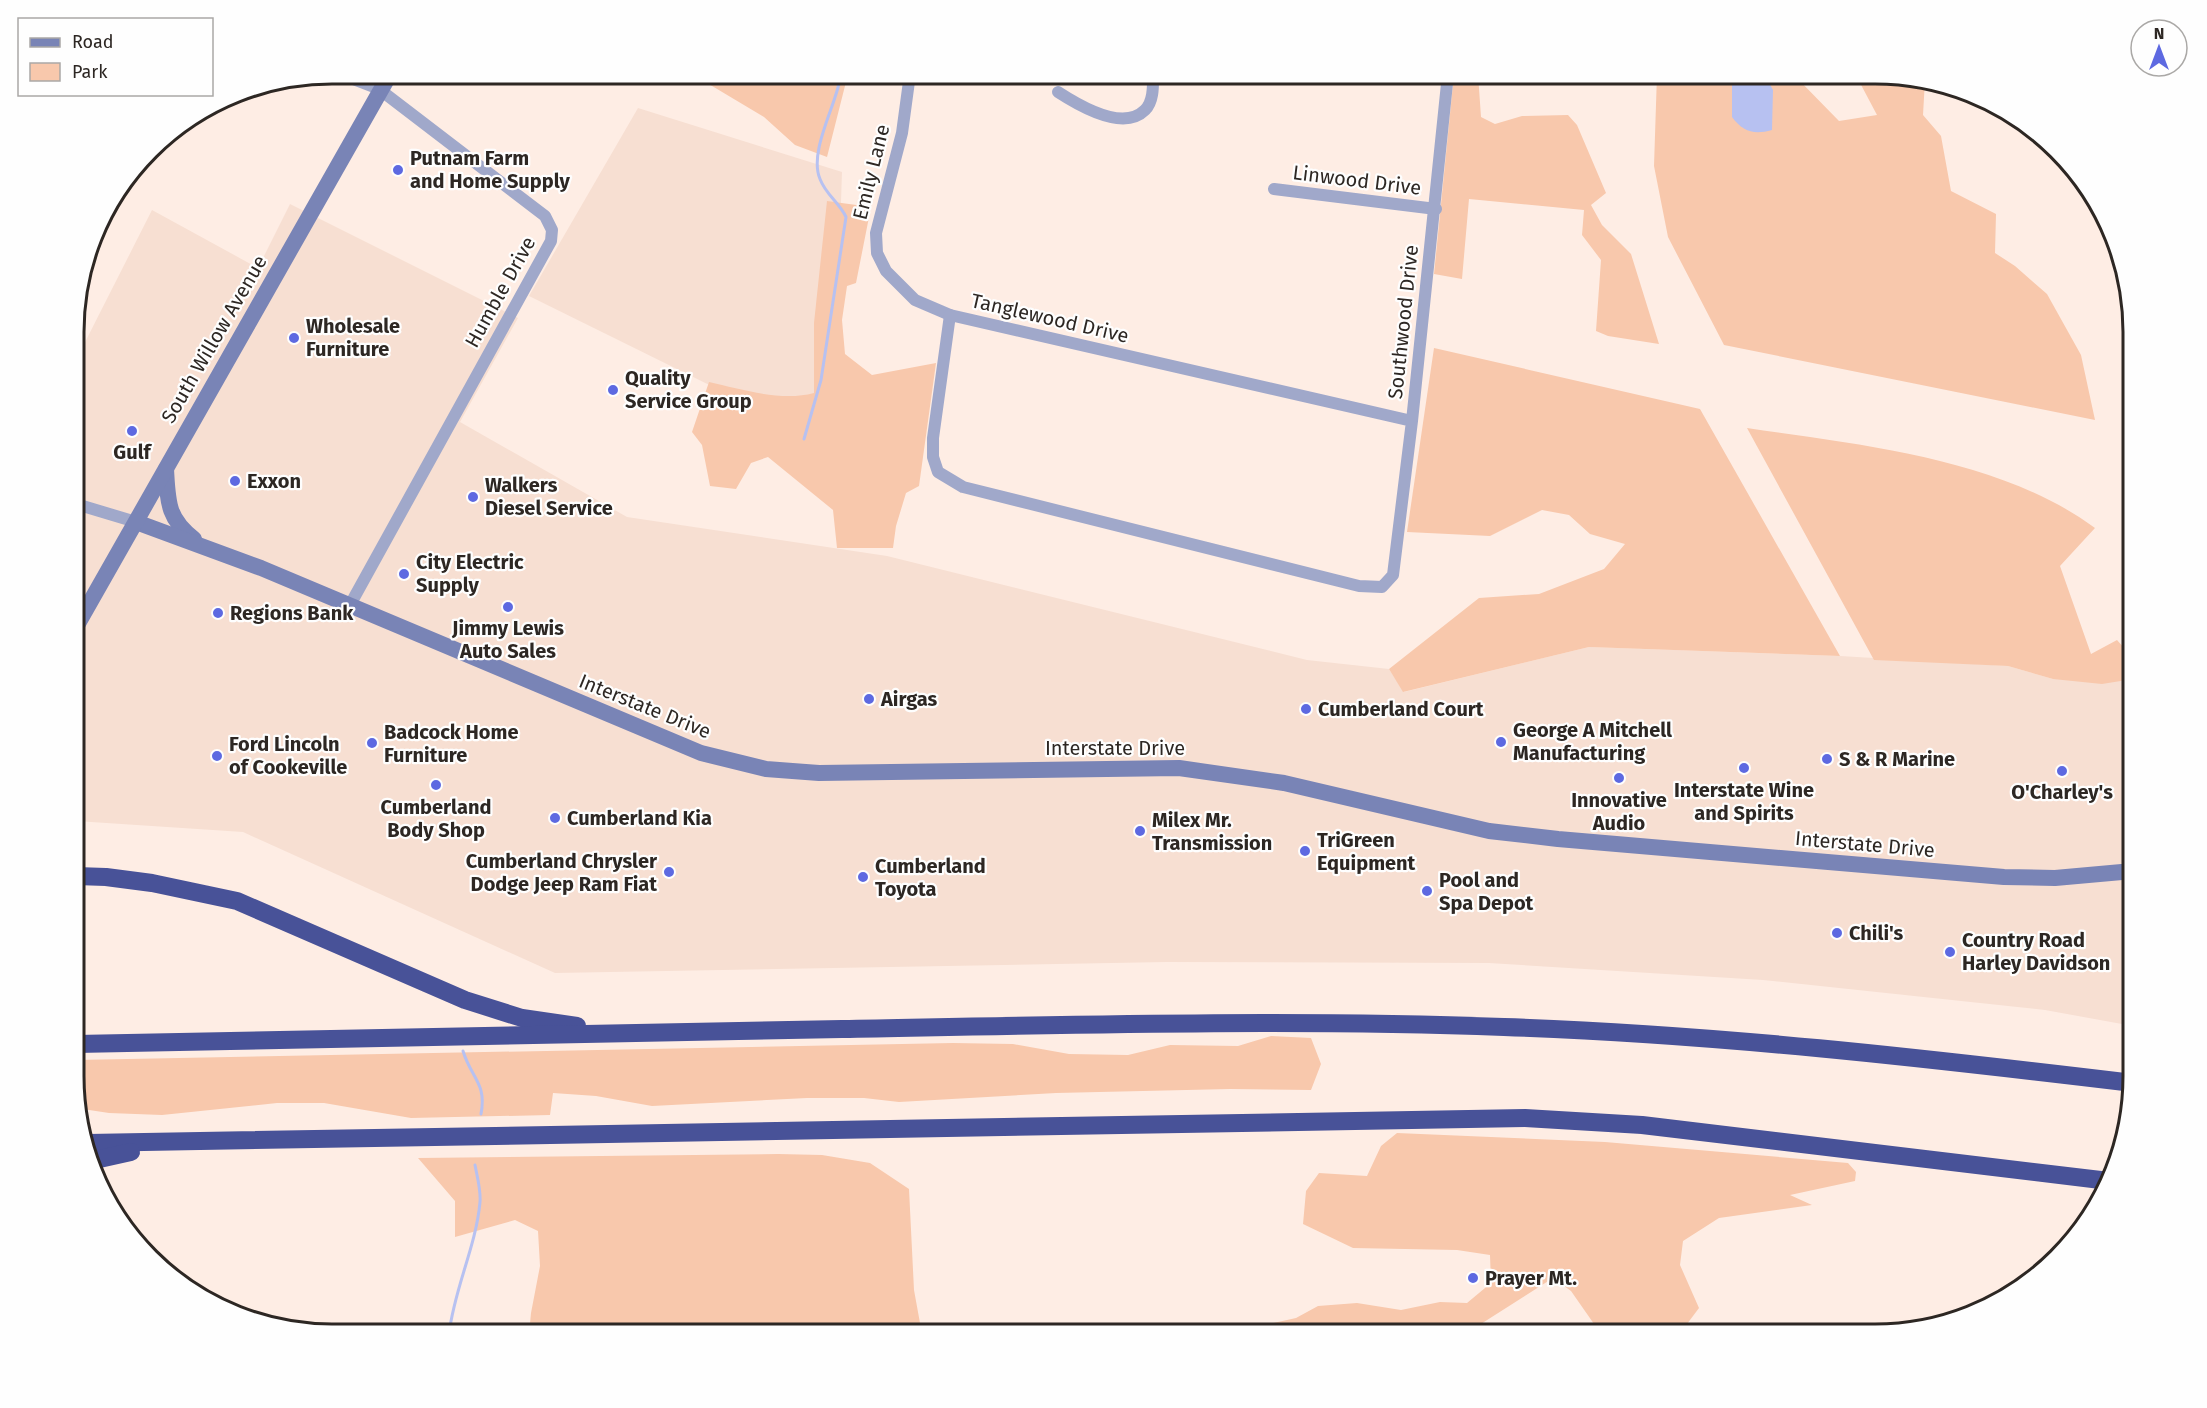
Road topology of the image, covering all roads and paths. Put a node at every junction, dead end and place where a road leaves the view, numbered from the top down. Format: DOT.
graph roads {
  1 [pos="366,84"];
  2 [pos="383,84"];
  3 [pos="909,84"];
  4 [pos="1153,84"];
  5 [pos="1447,84"];
  6 [pos="379,89"];
  7 [pos="1058,92"];
  8 [pos="1274,189"];
  9 [pos="1436,209"];
  10 [pos="950,315"];
  11 [pos="1412,421"];
  12 [pos="166,469"];
  13 [pos="84,506"];
  14 [pos="136,522"];
  15 [pos="205,547"];
  16 [pos="1393,575"];
  17 [pos="350,605"];
  18 [pos="84,613"];
  19 [pos="2123,872"];
  20 [pos="84,876"];
  21 [pos="632,1034"];
  22 [pos="84,1044"];
  23 [pos="2123,1082"];
  24 [pos="215,1141"];
  25 [pos="93,1143"];
  26 [pos="98,1159"];
  27 [pos="2100,1180"];
  1 -- 6 [label="street, Humble Drive"];
  2 -- 6 [label="main road, South Willow Avenue"];
  3 -- 10 [label="street, Emily Lane"];
  4 -- 7 [label="street"];
  5 -- 9 [label="street, Southwood Drive"];
  6 -- 12 [label="main road, South Willow Avenue"];
  6 -- 17 [label="street, Humble Drive"];
  8 -- 9 [label="street, Linwood Drive"];
  9 -- 11 [label="street, Southwood Drive"];
  10 -- 11 [label="street, Tanglewood Drive"];
  10 -- 16 [label="street, Tanglewood Drive"];
  11 -- 16 [label="street, Southwood Drive"];
  12 -- 14 [label="main road, South Willow Avenue"];
  12 -- 15 [label="main road"];
  13 -- 14 [label="street"];
  14 -- 15 [label="main road, Interstate Drive"];
  14 -- 18 [label="main road, South Willow Avenue"];
  15 -- 17 [label="main road, Interstate Drive"];
  17 -- 19 [label="main road, Interstate Drive"];
  20 -- 21 [label="highway"];
  21 -- 22 [label="highway"];
  21 -- 23 [label="highway"];
  24 -- 25 [label="highway"];
  24 -- 26 [label="highway"];
  24 -- 27 [label="highway"];
}
